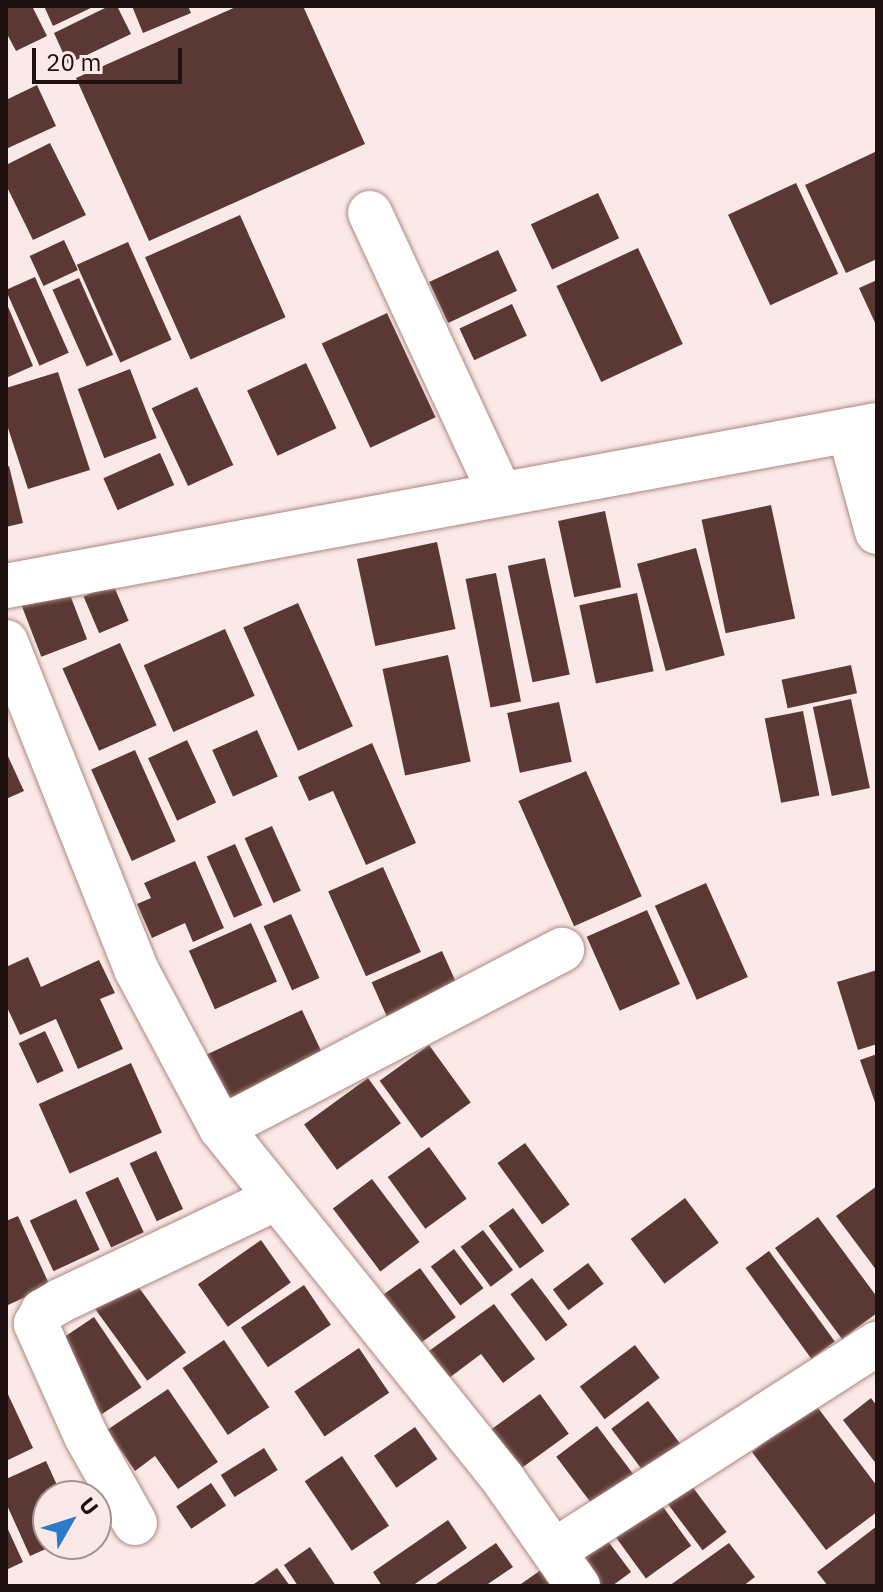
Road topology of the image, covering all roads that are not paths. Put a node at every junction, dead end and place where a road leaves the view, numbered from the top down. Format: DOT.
graph roads {
  1 [pos="370,213"];
  2 [pos="863,427"];
  3 [pos="500,493"];
  4 [pos="877,532"];
  5 [pos="6,586"];
  6 [pos="6,642"];
  7 [pos="562,950"];
  8 [pos="221,1128"];
  9 [pos="277,1198"];
  10 [pos="877,1344"];
  11 [pos="135,1523"];
  12 [pos="566,1568"];
  1 -- 3 [label="street"];
  2 -- 3 [label="street"];
  2 -- 4 [label="street"];
  3 -- 5 [label="street"];
  6 -- 8 [label="street"];
  7 -- 8 [label="street"];
  8 -- 9 [label="street"];
  9 -- 11 [label="street"];
  9 -- 12 [label="street"];
  10 -- 12 [label="street"];
}
